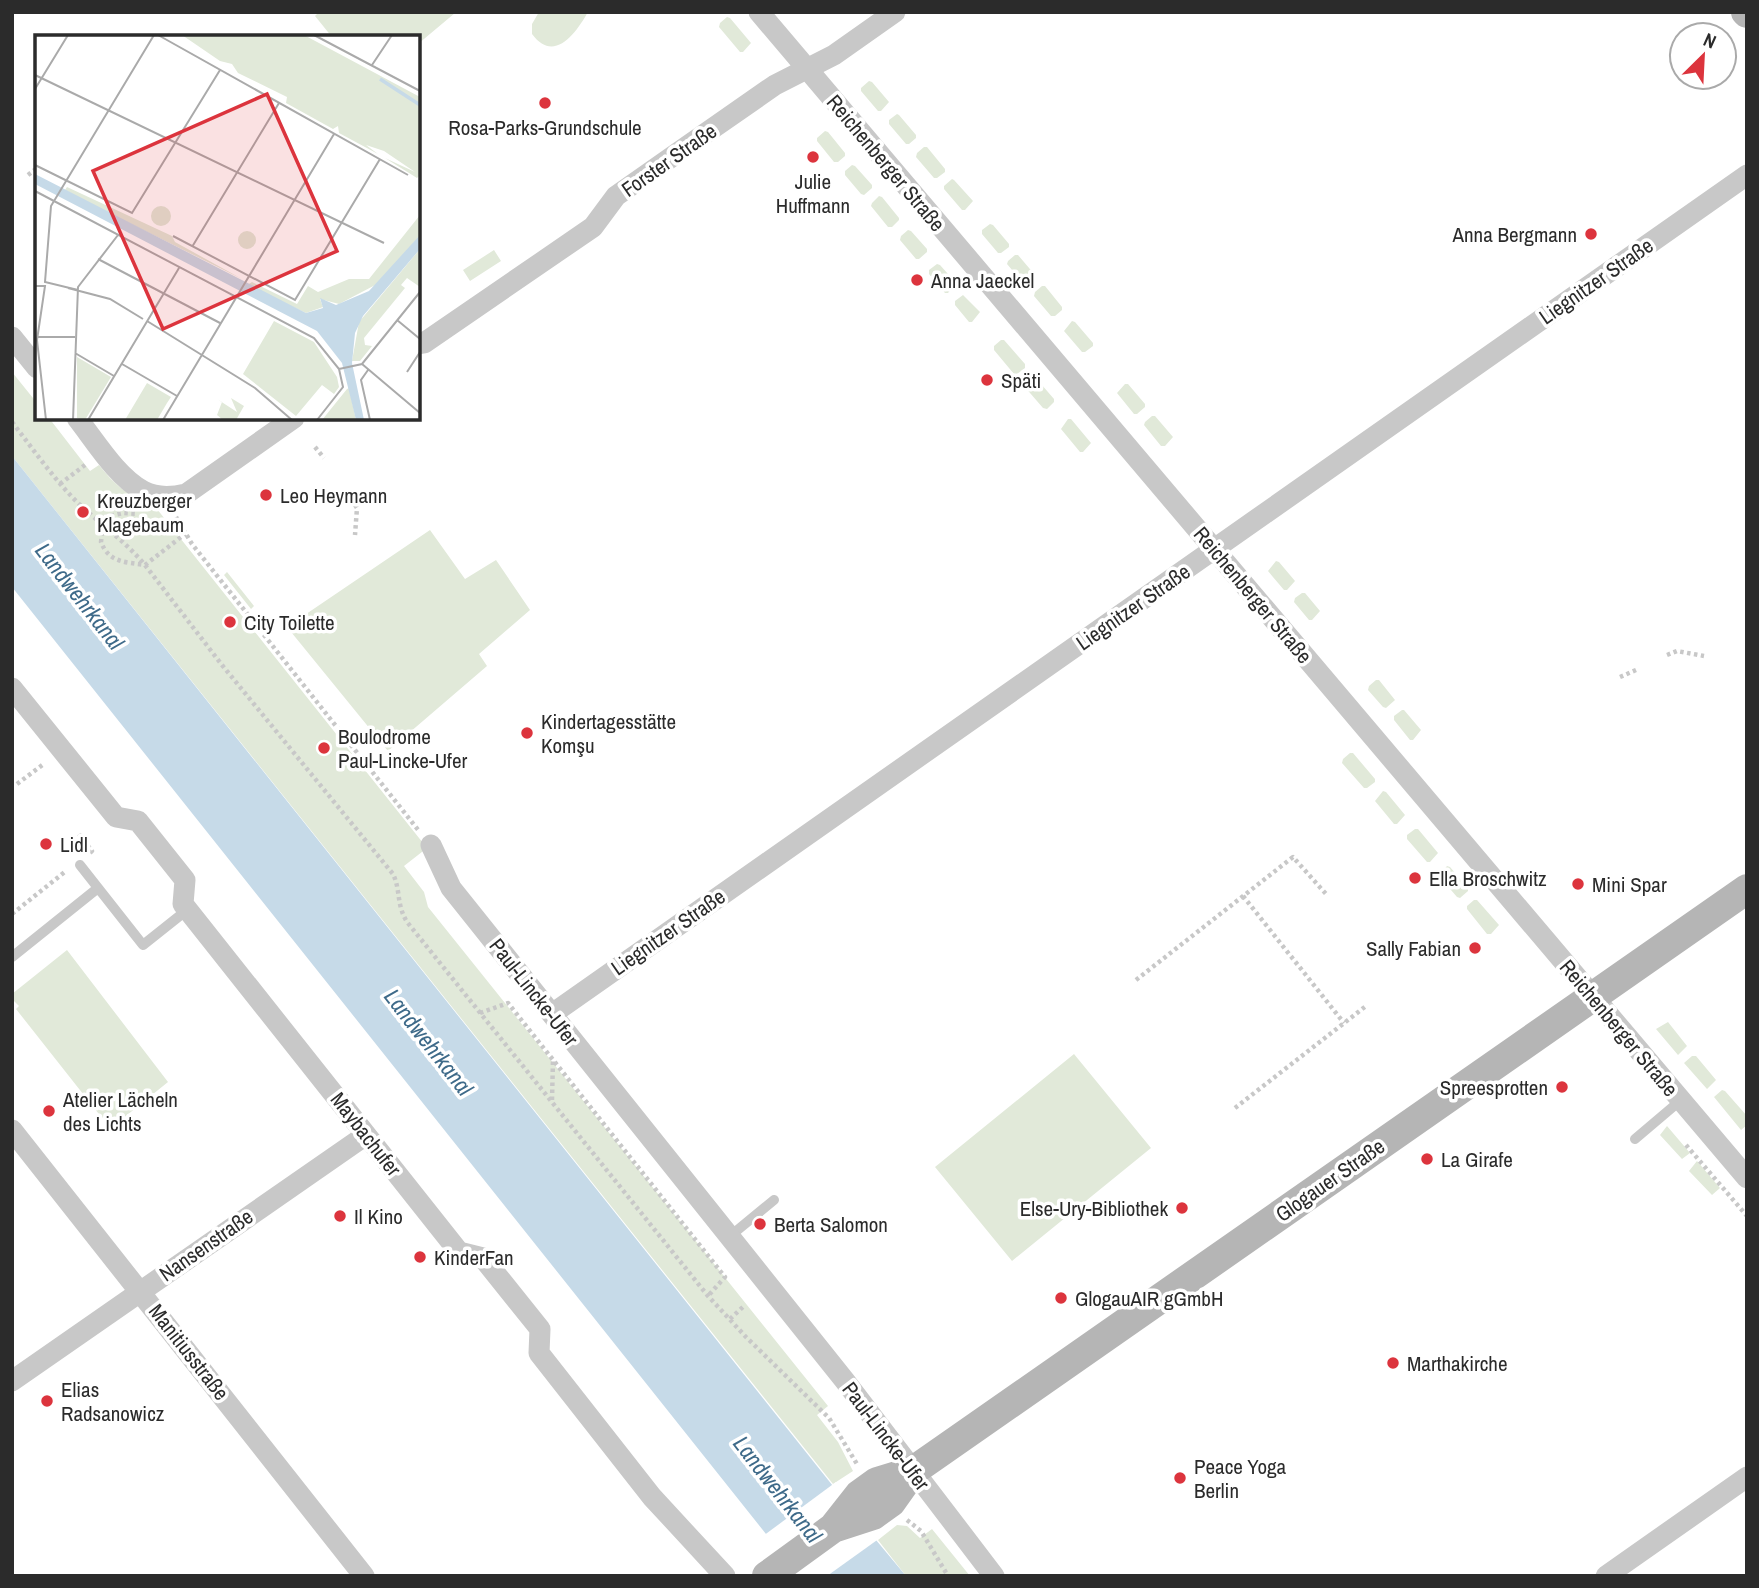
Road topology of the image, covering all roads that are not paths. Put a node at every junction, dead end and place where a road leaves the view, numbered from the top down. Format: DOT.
graph roads {
  1 [pos="759,12"];
  2 [pos="895,12"];
  3 [pos="807,69"];
  4 [pos="1747,175"];
  5 [pos="12,337"];
  6 [pos="420,343"];
  7 [pos="35,366"];
  8 [pos="79,420"];
  9 [pos="290,420"];
  10 [pos="1214,550"];
  11 [pos="12,688"];
  12 [pos="430,845"];
  13 [pos="82,861"];
  14 [pos="98,888"];
  15 [pos="1747,889"];
  16 [pos="187,910"];
  17 [pos="12,957"];
  18 [pos="1592,997"];
  19 [pos="552,1014"];
  20 [pos="1681,1100"];
  21 [pos="12,1129"];
  22 [pos="366,1135"];
  23 [pos="1635,1139"];
  24 [pos="1747,1178"];
  25 [pos="774,1200"];
  26 [pos="729,1237"];
  27 [pos="141,1291"];
  28 [pos="12,1381"];
  29 [pos="913,1471"];
  30 [pos="1747,1477"];
  31 [pos="776,1570"];
  32 [pos="364,1576"];
  33 [pos="725,1576"];
  34 [pos="994,1576"];
  35 [pos="1606,1576"];
  1 -- 3 [label="street, Reichenberger Straße"];
  2 -- 3 [label="street, Forster Straße"];
  3 -- 6 [label="street, Forster Straße"];
  3 -- 10 [label="street, Reichenberger Straße"];
  4 -- 10 [label="street, Liegnitzer Straße"];
  5 -- 7 [label="street"];
  8 -- 9 [label="street"];
  10 -- 18 [label="street, Reichenberger Straße"];
  10 -- 19 [label="street, Liegnitzer Straße"];
  11 -- 16 [label="street, Maybachufer"];
  12 -- 19 [label="street, Paul-Lincke-Ufer"];
  13 -- 14 [label="lane"];
  14 -- 16 [label="lane"];
  14 -- 17 [label="lane"];
  15 -- 18 [label="street, Glogauer Straße"];
  16 -- 22 [label="street, Maybachufer"];
  18 -- 20 [label="street, Reichenberger Straße"];
  18 -- 29 [label="street, Glogauer Straße"];
  19 -- 26 [label="street, Paul-Lincke-Ufer"];
  20 -- 23 [label="lane"];
  20 -- 24 [label="street, Reichenberger Straße"];
  21 -- 27 [label="street, Manitiusstraße"];
  22 -- 27 [label="street, Nansenstraße"];
  22 -- 33 [label="street, Maybachufer"];
  25 -- 26 [label="lane"];
  26 -- 29 [label="street, Paul-Lincke-Ufer"];
  27 -- 28 [label="street, Nansenstraße"];
  27 -- 32 [label="street, Manitiusstraße"];
  29 -- 31 [label="street, Glogauer Straße"];
  29 -- 34 [label="street, Paul-Lincke-Ufer"];
  30 -- 35 [label="street"];
}
